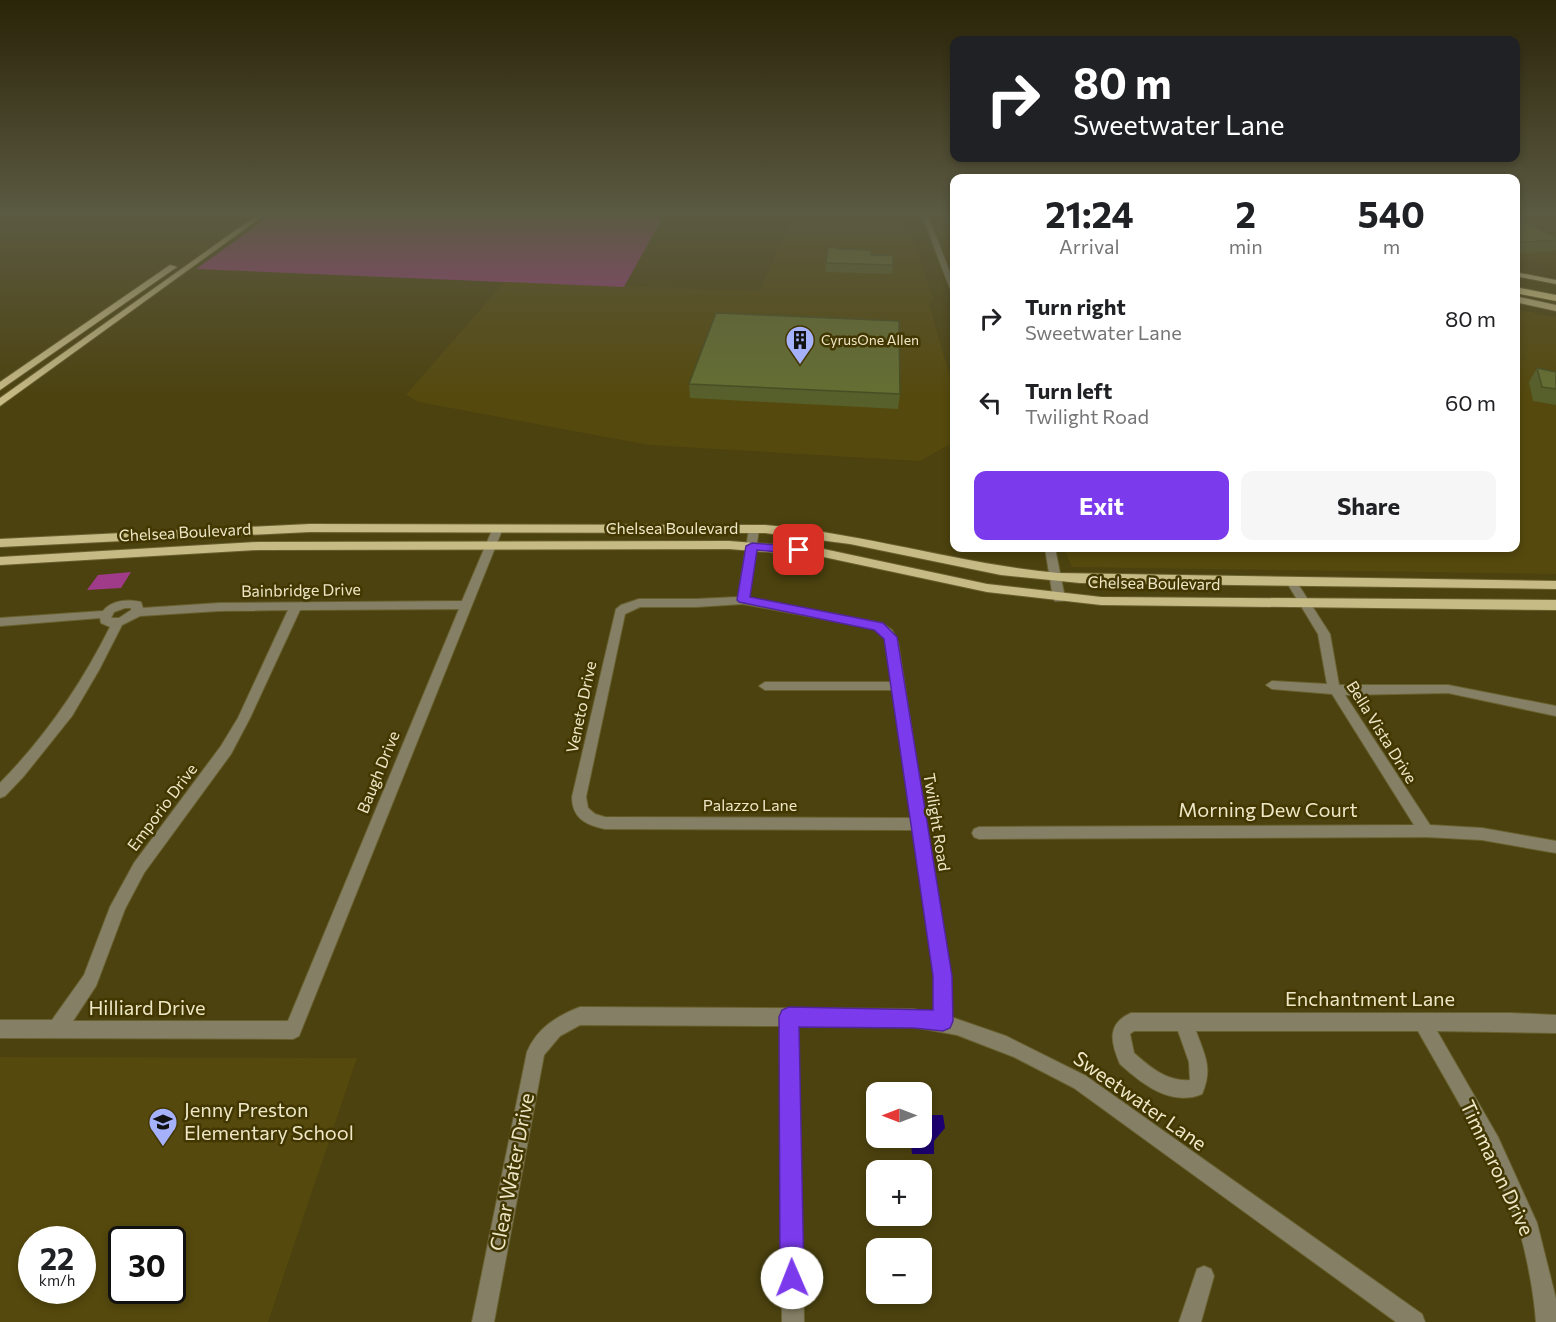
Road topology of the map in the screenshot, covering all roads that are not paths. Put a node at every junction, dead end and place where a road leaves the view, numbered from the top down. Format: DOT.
graph roads {
  1 [pos="162,275"];
  2 [pos="179,275"];
  3 [pos="1520,275"];
  4 [pos="1556,282"];
  5 [pos="1520,286"];
  6 [pos="1520,291"];
  7 [pos="1556,293"];
  8 [pos="1556,298"];
  9 [pos="1520,300"];
  10 [pos="1556,308"];
  11 [pos="0,387"];
  12 [pos="0,403"];
  13 [pos="498,528"];
  14 [pos="754,529"];
  15 [pos="0,543"];
  16 [pos="490,546"];
  17 [pos="752,546"];
  18 [pos="1051,552"];
  19 [pos="0,561"];
  20 [pos="1057,577"];
  21 [pos="1292,583"];
  22 [pos="1556,585"];
  23 [pos="1059,598"];
  24 [pos="743,600"];
  25 [pos="1306,603"];
  26 [pos="466,605"];
  27 [pos="1556,605"];
  28 [pos="296,606"];
  29 [pos="137,612"];
  30 [pos="106,614"];
  31 [pos="0,622"];
  32 [pos="118,622"];
  33 [pos="1272,685"];
  34 [pos="765,686"];
  35 [pos="898,686"];
  36 [pos="1336,690"];
  37 [pos="1556,711"];
  38 [pos="0,792"];
  39 [pos="584,814"];
  40 [pos="919,824"];
  41 [pos="1425,831"];
  42 [pos="979,833"];
  43 [pos="1556,847"];
  44 [pos="789,1017"];
  45 [pos="943,1021"];
  46 [pos="1184,1022"];
  47 [pos="1423,1022"];
  48 [pos="1556,1024"];
  49 [pos="554,1028"];
  50 [pos="0,1029"];
  51 [pos="57,1029"];
  52 [pos="293,1030"];
  53 [pos="1204,1276"];
  54 [pos="483,1322"];
  55 [pos="793,1322"];
  56 [pos="1190,1322"];
  57 [pos="1414,1322"];
  58 [pos="1547,1322"];
  1 -- 11 [label="main road"];
  2 -- 12 [label="main road"];
  3 -- 4 [label="main road"];
  5 -- 7 [label="highway"];
  6 -- 8 [label="highway"];
  9 -- 10 [label="main road"];
  13 -- 14 [label="main road, Chelsea Boulevard"];
  13 -- 15 [label="main road, Chelsea Boulevard"];
  13 -- 16 [label="street, Baugh Drive"];
  14 -- 17 [label="street"];
  14 -- 20 [label="main road, Chelsea Boulevard"];
  16 -- 17 [label="main road, Chelsea Boulevard"];
  16 -- 19 [label="main road, Chelsea Boulevard"];
  16 -- 26 [label="street, Baugh Drive"];
  17 -- 23 [label="main road, Chelsea Boulevard"];
  17 -- 24 [label="street"];
  18 -- 20 [label="street"];
  20 -- 21 [label="main road, Chelsea Boulevard"];
  20 -- 23 [label="street"];
  21 -- 22 [label="main road, Chelsea Boulevard"];
  21 -- 25 [label="street, Bella Vista Drive"];
  23 -- 25 [label="main road, Chelsea Boulevard"];
  24 -- 35 [label="street, Twilight Road"];
  24 -- 39 [label="street, Veneto Drive"];
  25 -- 27 [label="main road, Chelsea Boulevard"];
  25 -- 36 [label="street, Bella Vista Drive"];
  26 -- 28 [label="street, Bainbridge Drive"];
  26 -- 52 [label="street, Baugh Drive"];
  28 -- 29 [label="street, Bainbridge Drive"];
  28 -- 51 [label="street, Emporio Drive"];
  29 -- 30 [label="street, Bainbridge Drive"];
  29 -- 32 [label="street, Bainbridge Drive"];
  30 -- 31 [label="street, Bainbridge Drive"];
  30 -- 32 [label="street"];
  32 -- 38 [label="street"];
  33 -- 36 [label="street"];
  34 -- 35 [label="street"];
  35 -- 40 [label="street, Twilight Road"];
  36 -- 37 [label="street"];
  36 -- 41 [label="street, Bella Vista Drive"];
  39 -- 40 [label="street, Palazzo Lane"];
  40 -- 45 [label="street, Twilight Road"];
  41 -- 42 [label="street, Morning Dew Court"];
  41 -- 43 [label="street, Morning Dew Court"];
  44 -- 45 [label="street, Sweetwater Lane"];
  44 -- 49 [label="street, Sweetwater Lane"];
  44 -- 55 [label="street"];
  45 -- 57 [label="street, Sweetwater Lane"];
  46 -- 46 [label="street, Enchantment Lane"];
  46 -- 47 [label="street, Enchantment Lane"];
  47 -- 48 [label="street, Enchantment Lane"];
  47 -- 58 [label="street, Timmaron Drive"];
  49 -- 54 [label="street, Clear Water Drive"];
  50 -- 51 [label="street, Hilliard Drive"];
  51 -- 52 [label="street, Hilliard Drive"];
  53 -- 56 [label="street"];
}
